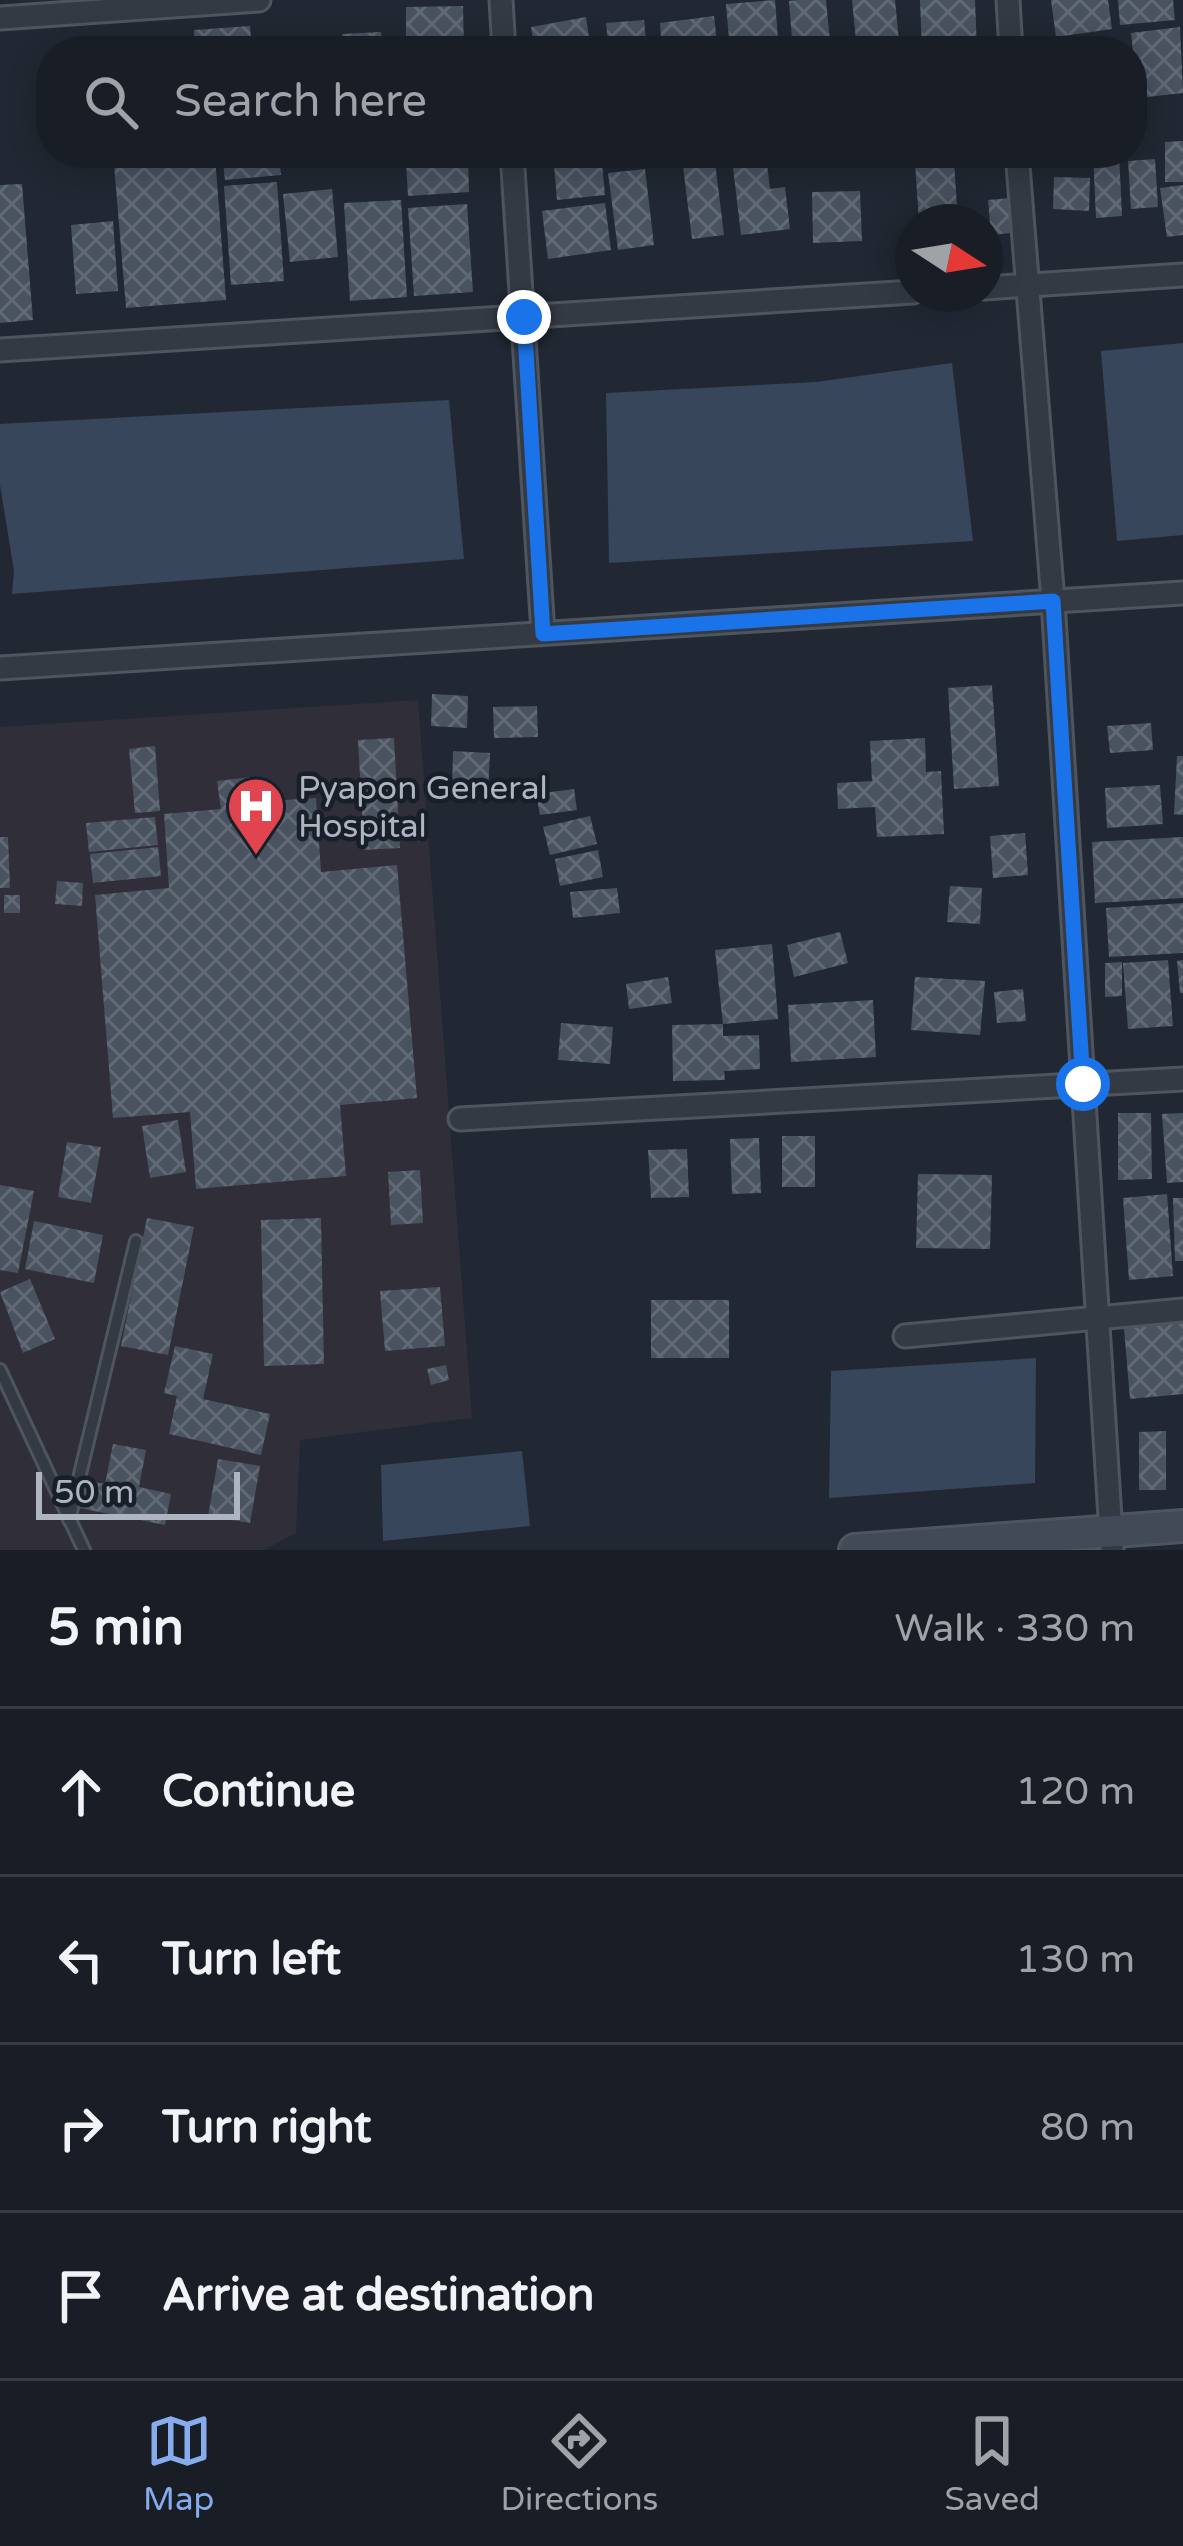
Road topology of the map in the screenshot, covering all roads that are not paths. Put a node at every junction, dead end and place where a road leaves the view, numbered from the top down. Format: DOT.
graph roads {
  1 [pos="260,0"];
  2 [pos="501,0"];
  3 [pos="1008,0"];
  4 [pos="0,18"];
  5 [pos="503,36"];
  6 [pos="1010,36"];
  7 [pos="513,168"];
  8 [pos="1018,168"];
  9 [pos="1183,275"];
  10 [pos="1025,285"];
  11 [pos="1003,287"];
  12 [pos="895,293"];
  13 [pos="524,317"];
  14 [pos="0,350"];
  15 [pos="1183,593"];
  16 [pos="1053,601"];
  17 [pos="543,634"];
  18 [pos="0,668"];
  19 [pos="1183,1078"];
  20 [pos="1083,1084"];
  21 [pos="460,1119"];
  22 [pos="136,1241"];
  23 [pos="1183,1310"];
  24 [pos="1097,1316"];
  25 [pos="904,1336"];
  26 [pos="0,1370"];
  27 [pos="69,1520"];
  28 [pos="1183,1526"];
  29 [pos="1111,1540"];
  30 [pos="84,1550"];
  31 [pos="855,1550"];
  1 -- 4 [label="street"];
  2 -- 5 [label="street"];
  3 -- 6 [label="street"];
  7 -- 13 [label="street"];
  8 -- 10 [label="street"];
  9 -- 10 [label="street"];
  10 -- 11 [label="street"];
  10 -- 16 [label="street"];
  12 -- 13 [label="street"];
  13 -- 14 [label="street"];
  13 -- 17 [label="street"];
  15 -- 16 [label="street"];
  16 -- 17 [label="street"];
  16 -- 20 [label="street"];
  17 -- 18 [label="street"];
  19 -- 20 [label="street"];
  20 -- 21 [label="street"];
  20 -- 24 [label="street"];
  22 -- 27 [label="lane"];
  23 -- 24 [label="street"];
  24 -- 25 [label="street"];
  24 -- 29 [label="street"];
  26 -- 27 [label="lane"];
  27 -- 30 [label="lane"];
  28 -- 29 [label="main road"];
  29 -- 31 [label="main road"];
}
